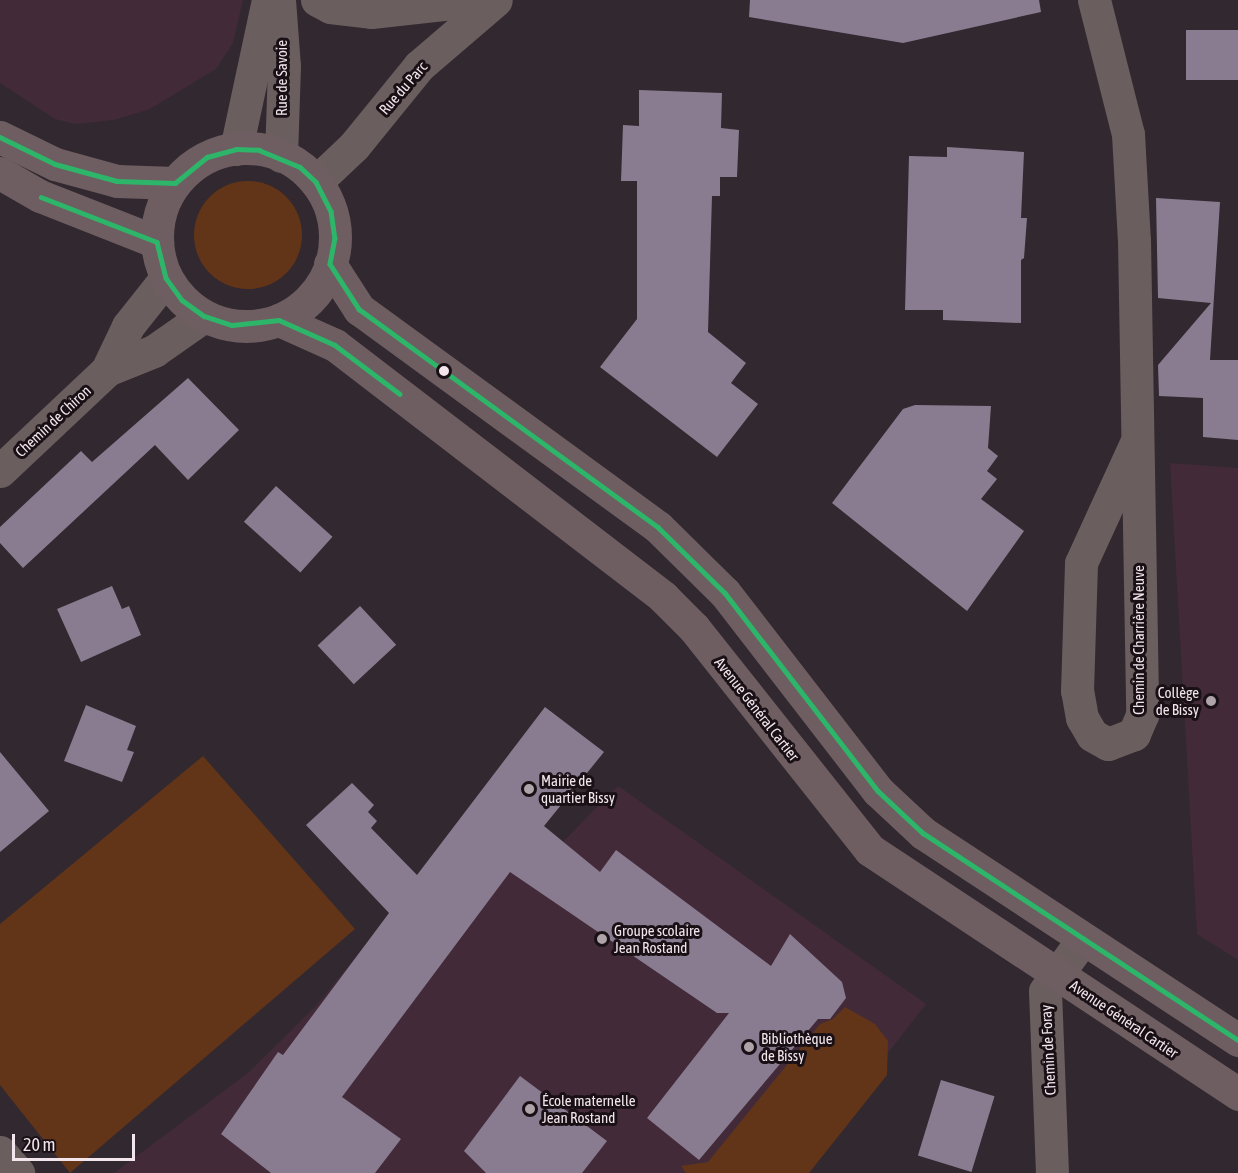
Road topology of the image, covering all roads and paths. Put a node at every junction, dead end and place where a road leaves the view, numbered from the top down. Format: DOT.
graph roads {
  1 [pos="268,0"];
  2 [pos="279,0"];
  3 [pos="317,0"];
  4 [pos="479,0"];
  5 [pos="496,0"];
  6 [pos="1094,0"];
  7 [pos="0,137"];
  8 [pos="236,149"];
  9 [pos="0,155"];
  10 [pos="282,156"];
  11 [pos="43,158"];
  12 [pos="0,173"];
  13 [pos="316,182"];
  14 [pos="175,183"];
  15 [pos="156,242"];
  16 [pos="330,264"];
  17 [pos="166,278"];
  18 [pos="204,316"];
  19 [pos="279,320"];
  20 [pos="107,370"];
  21 [pos="1135,445"];
  22 [pos="0,471"];
  23 [pos="878,791"];
  24 [pos="843,819"];
  25 [pos="1083,939"];
  26 [pos="1057,974"];
  27 [pos="1238,1040"];
  28 [pos="1238,1094"];
  29 [pos="0,1152"];
  30 [pos="18,1173"];
  31 [pos="1052,1173"];
  1 -- 8 [label="street, Rue de Savoie"];
  2 -- 10 [label="street, Rue de Savoie"];
  3 -- 4 [label="street"];
  5 -- 13 [label="street, Rue du Parc"];
  6 -- 21 [label="street, Chemin de Charrière Neuve"];
  7 -- 11 [label="main road"];
  8 -- 10 [label="main road"];
  8 -- 14 [label="main road"];
  9 -- 11 [label="main road"];
  10 -- 13 [label="main road"];
  11 -- 14 [label="main road"];
  12 -- 15 [label="main road"];
  13 -- 16 [label="main road"];
  14 -- 15 [label="main road"];
  15 -- 17 [label="main road"];
  16 -- 19 [label="main road"];
  16 -- 23 [label="main road"];
  17 -- 18 [label="main road"];
  17 -- 20 [label="street, Chemin de Chiron"];
  18 -- 19 [label="main road"];
  18 -- 20 [label="street, Chemin de Chiron"];
  19 -- 24 [label="main road, Avenue Général Cartier"];
  20 -- 22 [label="street, Chemin de Chiron"];
  21 -- 21 [label="street, Chemin de Charrière Neuve"];
  23 -- 24 [label="main road"];
  23 -- 25 [label="main road"];
  24 -- 26 [label="main road, Avenue Général Cartier"];
  25 -- 26 [label="street, Chemin de Foray"];
  25 -- 27 [label="main road"];
  26 -- 28 [label="main road, Avenue Général Cartier"];
  26 -- 31 [label="street, Chemin de Foray"];
  29 -- 30 [label="street"];
}
